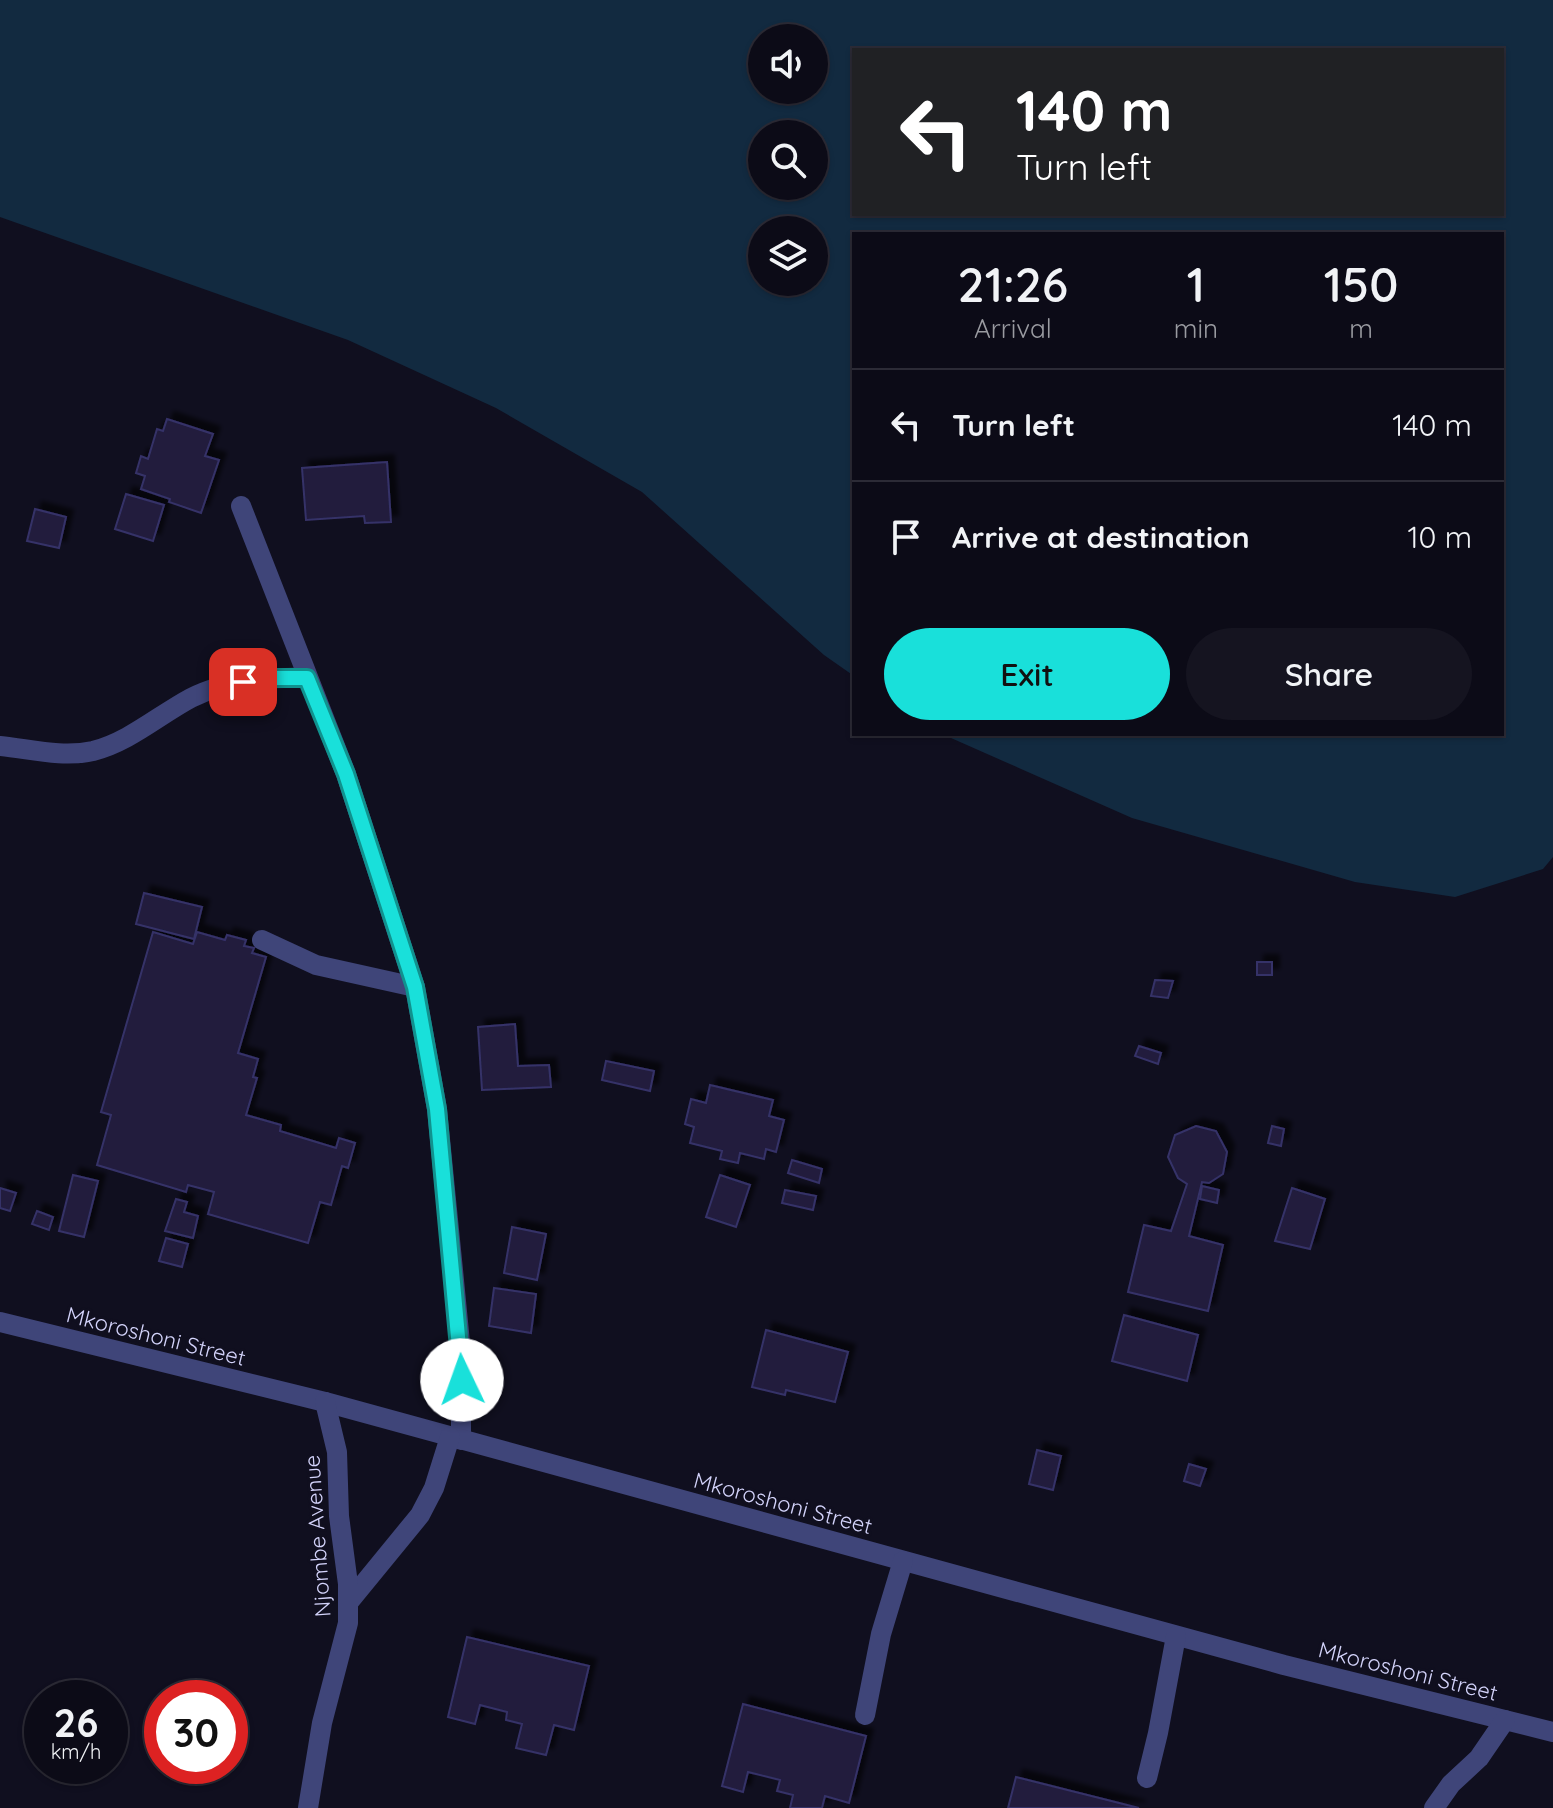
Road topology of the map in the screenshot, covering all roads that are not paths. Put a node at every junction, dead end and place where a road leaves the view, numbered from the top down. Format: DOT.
graph roads {
  1 [pos="241,506"];
  2 [pos="307,678"];
  3 [pos="0,746"];
  4 [pos="262,940"];
  5 [pos="415,987"];
  6 [pos="0,1322"];
  7 [pos="325,1402"];
  8 [pos="455,1438"];
  9 [pos="903,1561"];
  10 [pos="348,1603"];
  11 [pos="1176,1636"];
  12 [pos="865,1715"];
  13 [pos="1505,1720"];
  14 [pos="1553,1732"];
  15 [pos="1147,1778"];
  16 [pos="308,1808"];
  17 [pos="1434,1808"];
  1 -- 2 [label="street"];
  2 -- 3 [label="street"];
  2 -- 5 [label="street"];
  4 -- 5 [label="street"];
  5 -- 8 [label="street"];
  6 -- 7 [label="street, Mkoroshoni Street"];
  7 -- 8 [label="street, Mkoroshoni Street"];
  7 -- 10 [label="street, Njombe Avenue"];
  8 -- 9 [label="street, Mkoroshoni Street"];
  8 -- 10 [label="street"];
  9 -- 11 [label="street, Mkoroshoni Street"];
  9 -- 12 [label="street"];
  10 -- 16 [label="street, Njombe Avenue"];
  11 -- 13 [label="street, Mkoroshoni Street"];
  11 -- 15 [label="street"];
  13 -- 14 [label="street, Mkoroshoni Street"];
  13 -- 17 [label="street"];
}
